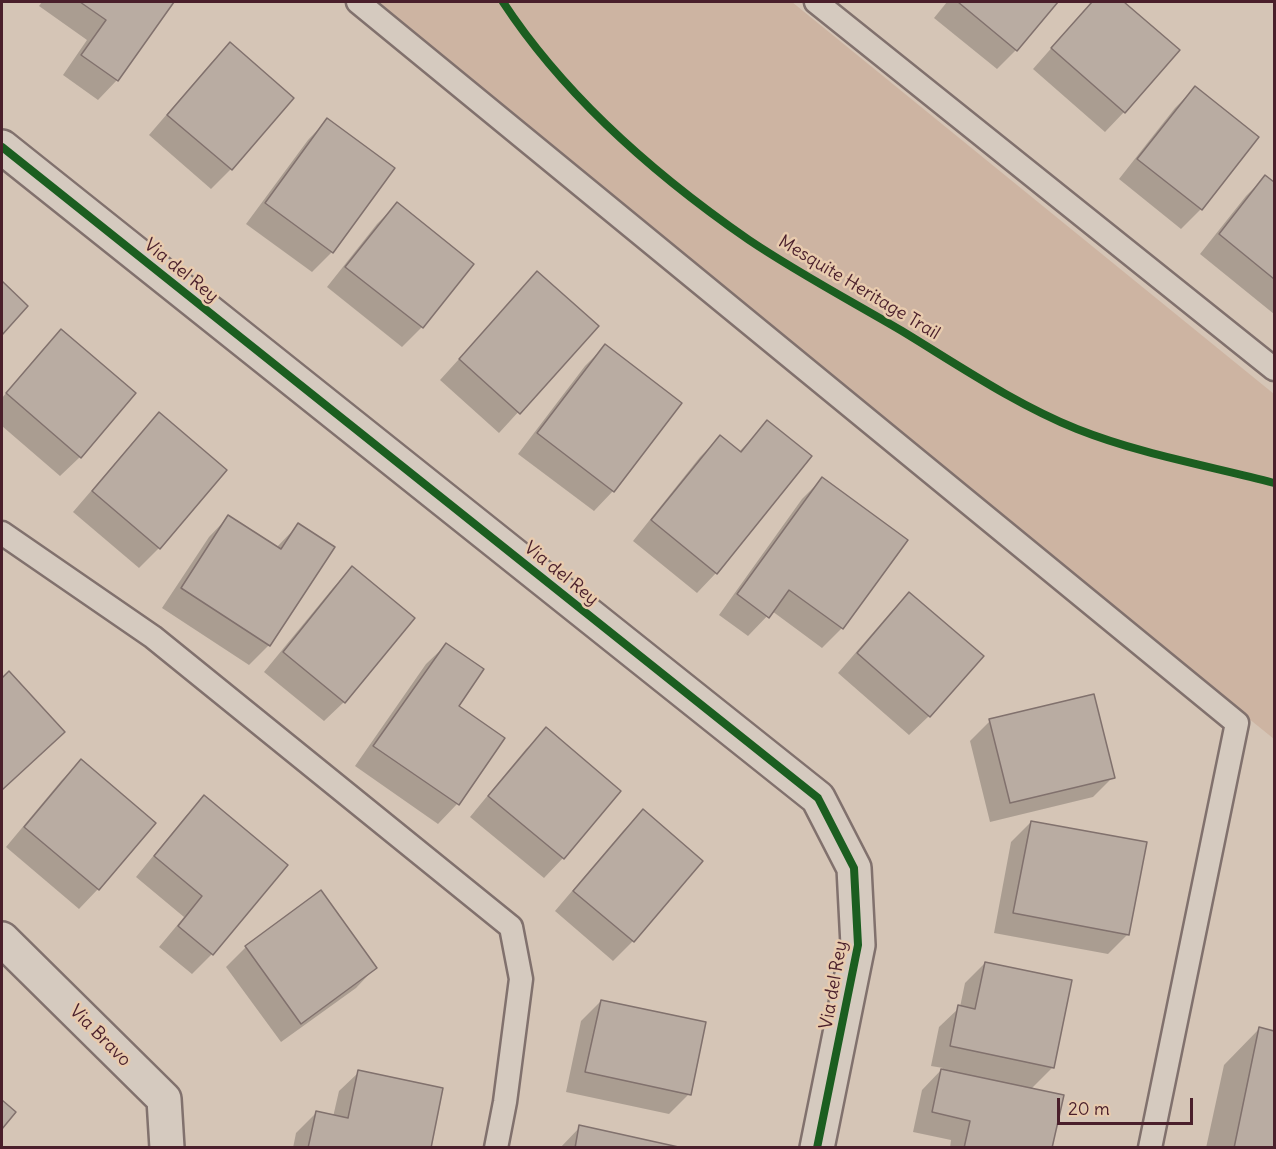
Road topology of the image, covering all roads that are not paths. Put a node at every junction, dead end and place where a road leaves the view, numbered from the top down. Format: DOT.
graph roads {
  1 [pos="358,2"];
  2 [pos="816,2"];
  3 [pos="2,147"];
  4 [pos="1275,369"];
  5 [pos="2,533"];
  6 [pos="2,939"];
  7 [pos="166,1148"];
  8 [pos="496,1148"];
  9 [pos="817,1148"];
  10 [pos="1150,1148"];
  1 -- 10 [label="lane"];
  2 -- 4 [label="lane"];
  3 -- 9 [label="street, Via del Rey"];
  5 -- 8 [label="lane"];
  6 -- 7 [label="street, Via Bravo"];
}
